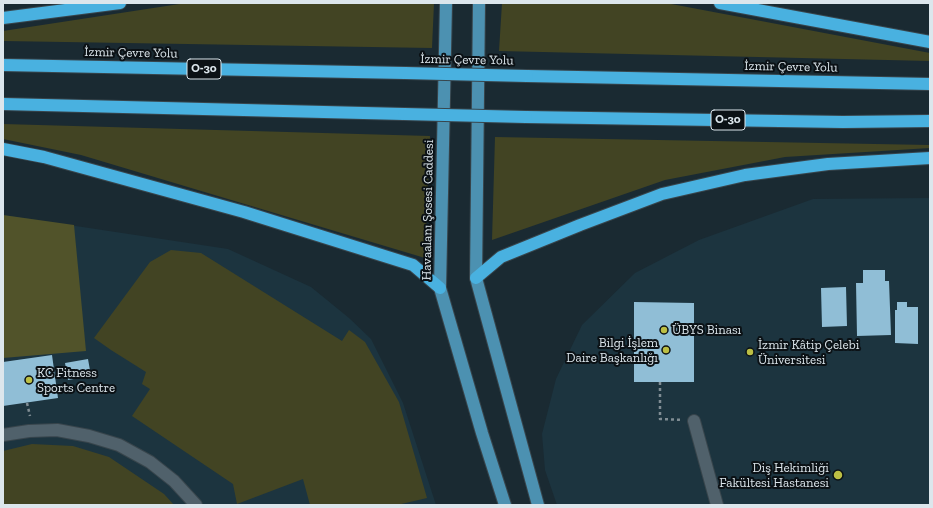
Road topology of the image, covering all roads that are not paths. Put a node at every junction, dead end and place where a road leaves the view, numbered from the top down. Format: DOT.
graph roads {
  1 [pos="120,3"];
  2 [pos="446,3"];
  3 [pos="479,3"];
  4 [pos="720,3"];
  5 [pos="3,18"];
  6 [pos="930,42"];
  7 [pos="3,65"];
  8 [pos="930,84"];
  9 [pos="3,104"];
  10 [pos="930,121"];
  11 [pos="3,149"];
  12 [pos="930,158"];
  13 [pos="476,278"];
  14 [pos="440,288"];
  15 [pos="694,421"];
  16 [pos="3,436"];
  17 [pos="196,505"];
  18 [pos="505,505"];
  19 [pos="538,505"];
  20 [pos="717,505"];
  1 -- 5 [label="highway"];
  2 -- 14 [label="main road, Havaalanı Şosesi Caddesi"];
  3 -- 13 [label="main road"];
  4 -- 6 [label="highway"];
  7 -- 8 [label="highway, İzmir Çevre Yolu / O-30, bridge"];
  9 -- 10 [label="highway, O-30, bridge"];
  11 -- 14 [label="highway"];
  12 -- 13 [label="highway"];
  13 -- 19 [label="main road"];
  14 -- 18 [label="main road, Havaalanı Şosesi Caddesi"];
  15 -- 20 [label="street"];
  16 -- 17 [label="street"];
}
